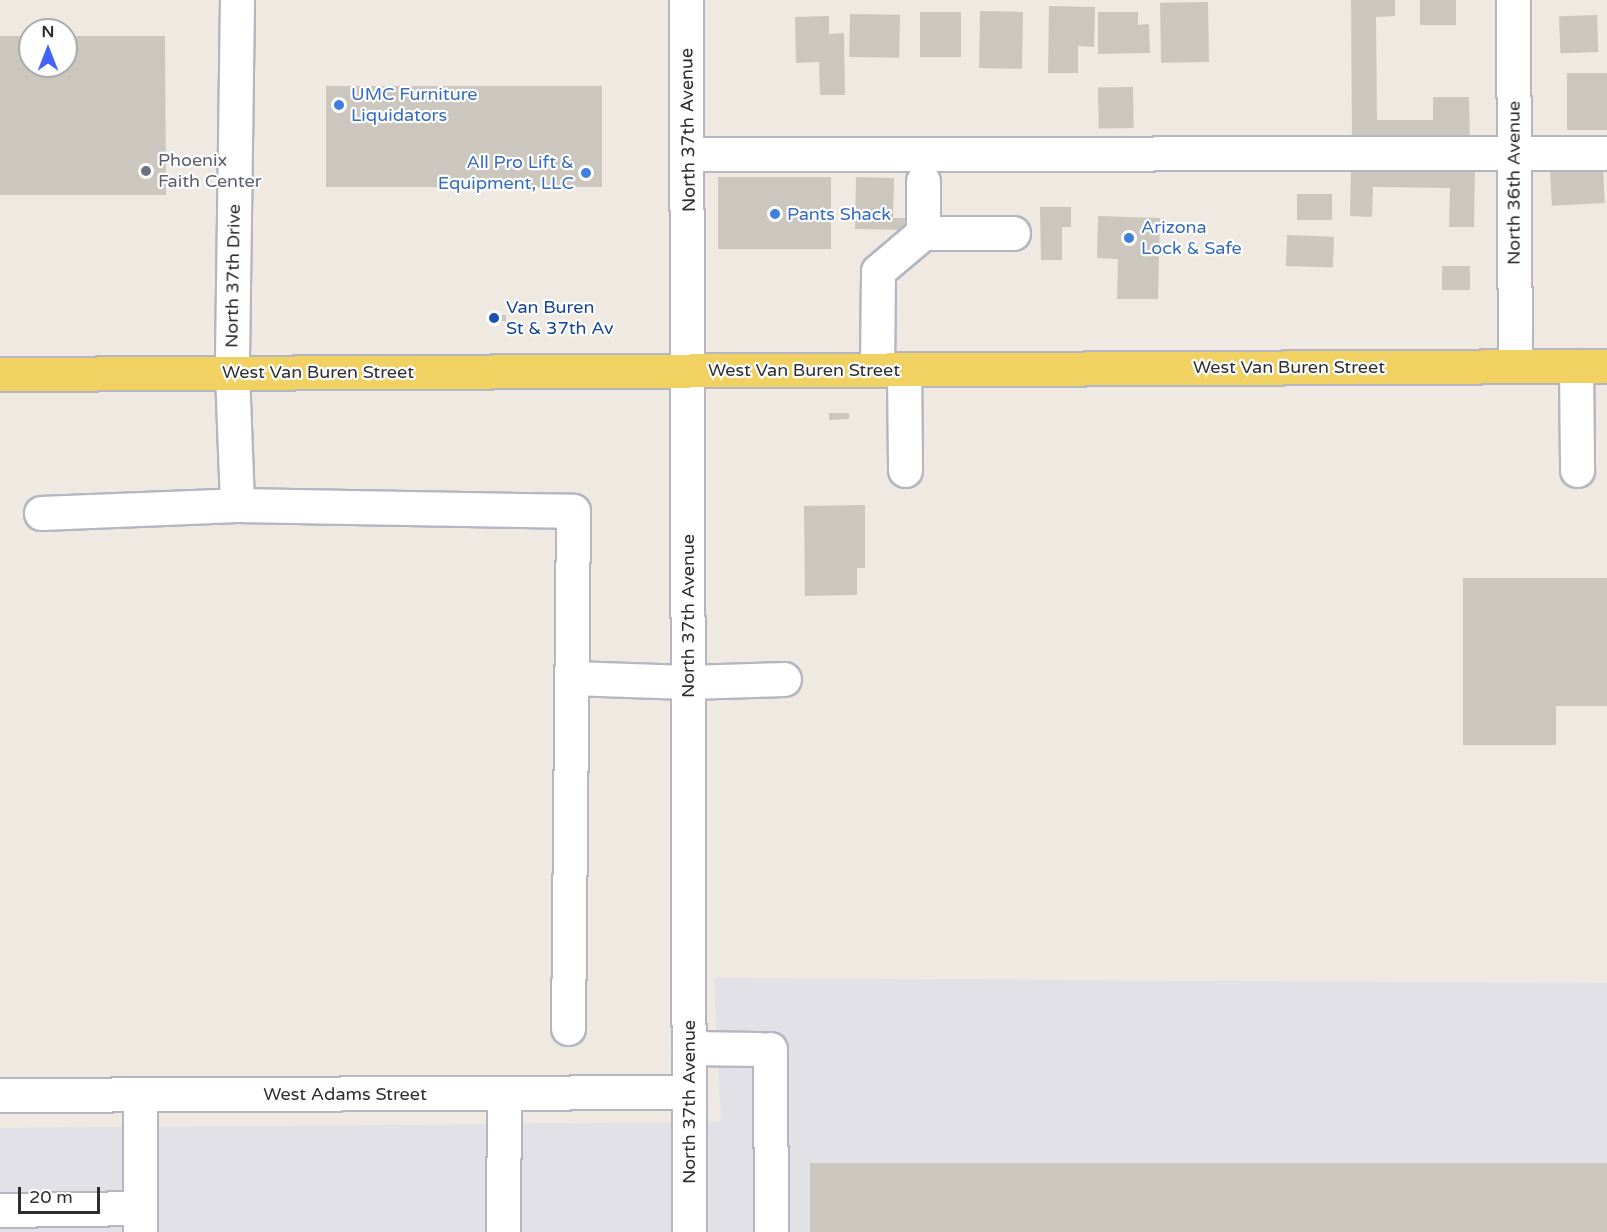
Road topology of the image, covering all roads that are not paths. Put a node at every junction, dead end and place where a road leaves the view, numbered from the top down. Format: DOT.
graph roads {
  1 [pos="237,0"];
  2 [pos="686,0"];
  3 [pos="1513,0"];
  4 [pos="1514,153"];
  5 [pos="1607,153"];
  6 [pos="688,154"];
  7 [pos="923,181"];
  8 [pos="923,233"];
  9 [pos="1013,233"];
  10 [pos="1515,366"];
  11 [pos="1591,366"];
  12 [pos="891,369"];
  13 [pos="690,370"];
  14 [pos="232,373"];
  15 [pos="0,374"];
  16 [pos="905,470"];
  17 [pos="1577,470"];
  18 [pos="237,505"];
  19 [pos="41,513"];
  20 [pos="571,678"];
  21 [pos="784,679"];
  22 [pos="688,682"];
  23 [pos="568,1028"];
  24 [pos="689,1048"];
  25 [pos="689,1092"];
  26 [pos="504,1093"];
  27 [pos="140,1094"];
  28 [pos="0,1095"];
  29 [pos="0,1210"];
  30 [pos="140,1220"];
  31 [pos="504,1232"];
  32 [pos="689,1232"];
  33 [pos="771,1232"];
  1 -- 14 [label="street, North 37th Drive"];
  2 -- 6 [label="street, North 37th Avenue"];
  3 -- 4 [label="street, North 36th Avenue"];
  4 -- 5 [label="street"];
  4 -- 6 [label="street"];
  4 -- 10 [label="street, North 36th Avenue"];
  6 -- 13 [label="street, North 37th Avenue"];
  7 -- 8 [label="street"];
  8 -- 9 [label="street"];
  8 -- 12 [label="street"];
  10 -- 11 [label="main road, West Van Buren Street"];
  10 -- 12 [label="main road, West Van Buren Street"];
  11 -- 17 [label="street"];
  12 -- 13 [label="main road, West Van Buren Street"];
  12 -- 16 [label="street"];
  13 -- 14 [label="main road, West Van Buren Street"];
  13 -- 22 [label="street, North 37th Avenue"];
  14 -- 15 [label="main road, West Van Buren Street"];
  14 -- 18 [label="street, North 37th Drive"];
  18 -- 19 [label="street"];
  18 -- 20 [label="street"];
  20 -- 22 [label="street"];
  20 -- 23 [label="street"];
  21 -- 22 [label="street"];
  22 -- 24 [label="street, North 37th Avenue"];
  24 -- 25 [label="street, North 37th Avenue"];
  24 -- 33 [label="street"];
  25 -- 26 [label="street, West Adams Street"];
  25 -- 32 [label="street, North 37th Avenue"];
  26 -- 27 [label="street, West Adams Street"];
  26 -- 31 [label="street"];
  27 -- 28 [label="street, West Adams Street"];
  27 -- 30 [label="street"];
  29 -- 30 [label="street"];
}
